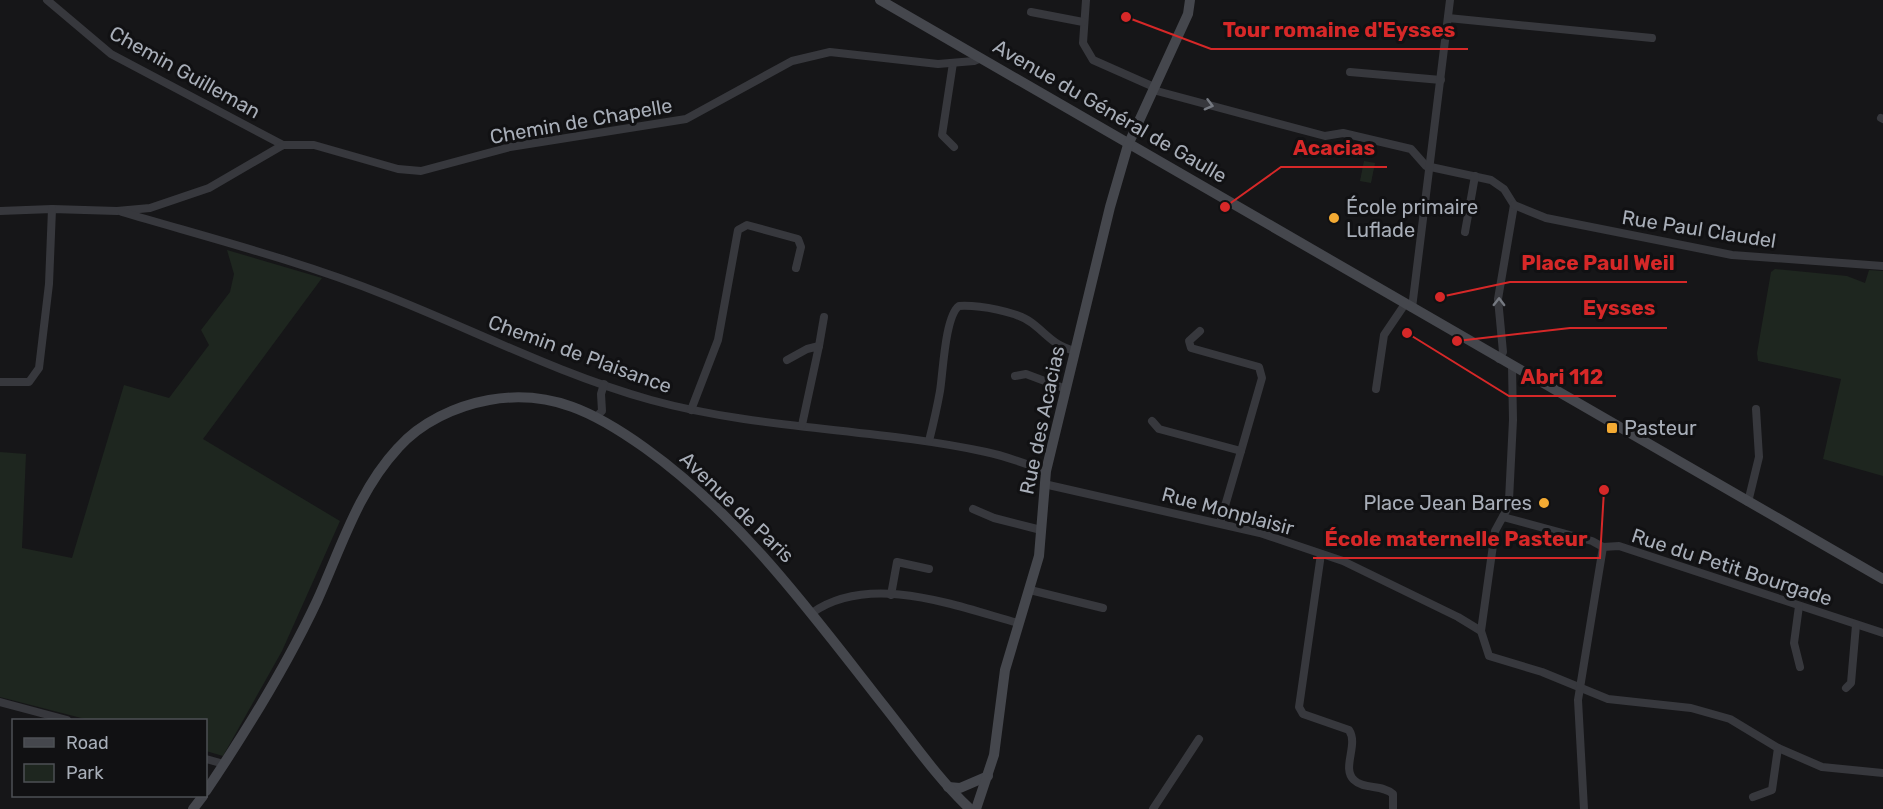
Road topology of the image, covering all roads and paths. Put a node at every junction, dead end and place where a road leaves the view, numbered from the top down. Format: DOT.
graph roads {
  1 [pos="47,0"];
  2 [pos="880,0"];
  3 [pos="1086,0"];
  4 [pos="1190,0"];
  5 [pos="1450,0"];
  6 [pos="1031,12"];
  7 [pos="1448,18"];
  8 [pos="1083,22"];
  9 [pos="1652,38"];
  10 [pos="981,58"];
  11 [pos="953,63"];
  12 [pos="1350,72"];
  13 [pos="1441,80"];
  14 [pos="1154,89"];
  15 [pos="283,145"];
  16 [pos="1128,145"];
  17 [pos="954,147"];
  18 [pos="1431,167"];
  19 [pos="1475,176"];
  20 [pos="1514,205"];
  21 [pos="52,208"];
  22 [pos="0,211"];
  23 [pos="117,211"];
  24 [pos="1465,232"];
  25 [pos="1883,266"];
  26 [pos="796,268"];
  27 [pos="1409,306"];
  28 [pos="824,317"];
  29 [pos="1200,331"];
  30 [pos="819,346"];
  31 [pos="1075,351"];
  32 [pos="1499,359"];
  33 [pos="787,360"];
  34 [pos="1512,366"];
  35 [pos="1015,376"];
  36 [pos="0,382"];
  37 [pos="604,384"];
  38 [pos="1066,389"];
  39 [pos="1376,389"];
  40 [pos="1756,409"];
  41 [pos="692,410"];
  42 [pos="597,416"];
  43 [pos="1152,421"];
  44 [pos="802,425"];
  45 [pos="929,441"];
  46 [pos="1241,451"];
  47 [pos="1046,471"];
  48 [pos="1044,484"];
  49 [pos="1748,502"];
  50 [pos="973,509"];
  51 [pos="1503,517"];
  52 [pos="1220,523"];
  53 [pos="1041,530"];
  54 [pos="1603,548"];
  55 [pos="1321,554"];
  56 [pos="929,569"];
  57 [pos="1883,579"];
  58 [pos="1030,590"];
  59 [pos="891,595"];
  60 [pos="1799,606"];
  61 [pos="1103,608"];
  62 [pos="812,613"];
  63 [pos="1018,623"];
  64 [pos="1856,625"];
  65 [pos="1481,631"];
  66 [pos="1883,633"];
  67 [pos="1800,667"];
  68 [pos="1579,687"];
  69 [pos="1846,688"];
  70 [pos="0,702"];
  71 [pos="63,719"];
  72 [pos="1199,739"];
  73 [pos="1778,748"];
  74 [pos="207,759"];
  75 [pos="224,764"];
  76 [pos="1883,773"];
  77 [pos="988,776"];
  78 [pos="948,788"];
  79 [pos="207,790"];
  80 [pos="1753,797"];
  81 [pos="970,809"];
  82 [pos="976,809"];
  83 [pos="1154,809"];
  84 [pos="1393,809"];
  85 [pos="1584,809"];
  1 -- 15 [label="street, Chemin Guilleman"];
  2 -- 10 [label="main road, Avenue du Général de Gaulle"];
  3 -- 8 [label="street"];
  4 -- 14 [label="main road, Rue des Acacias"];
  5 -- 7 [label="street"];
  6 -- 8 [label="street"];
  7 -- 9 [label="street"];
  7 -- 13 [label="street"];
  8 -- 14 [label="street"];
  10 -- 11 [label="street, Chemin de Chapelle"];
  10 -- 16 [label="main road, Avenue du Général de Gaulle"];
  11 -- 15 [label="street, Chemin de Chapelle"];
  11 -- 17 [label="street"];
  12 -- 13 [label="street"];
  13 -- 18 [label="street"];
  14 -- 16 [label="main road, Rue des Acacias"];
  14 -- 18 [label="street, one-way"];
  15 -- 23 [label="street"];
  16 -- 27 [label="main road, Avenue du Général de Gaulle"];
  16 -- 31 [label="main road, Rue des Acacias"];
  18 -- 19 [label="street"];
  18 -- 27 [label="street"];
  19 -- 20 [label="street"];
  19 -- 24 [label="street"];
  20 -- 25 [label="street, Rue Paul Claudel"];
  32 -- 20 [label="street, one-way"];
  21 -- 22 [label="street"];
  21 -- 23 [label="street"];
  21 -- 36 [label="street"];
  23 -- 37 [label="street, Chemin de Plaisance"];
  26 -- 41 [label="street"];
  27 -- 32 [label="main road, Avenue du Général de Gaulle"];
  27 -- 39 [label="street"];
  28 -- 30 [label="street"];
  29 -- 46 [label="street"];
  30 -- 33 [label="street"];
  30 -- 44 [label="street"];
  31 -- 38 [label="main road, Rue des Acacias"];
  31 -- 45 [label="street"];
  32 -- 34 [label="main road, Avenue du Général de Gaulle"];
  34 -- 49 [label="main road, Avenue du Général de Gaulle"];
  34 -- 51 [label="street"];
  35 -- 38 [label="street"];
  37 -- 41 [label="street, Chemin de Plaisance"];
  37 -- 42 [label="street"];
  38 -- 47 [label="main road, Rue des Acacias"];
  40 -- 49 [label="street"];
  41 -- 44 [label="street, Chemin de Plaisance"];
  42 -- 62 [label="main road, Avenue de Paris"];
  42 -- 75 [label="main road, Avenue de Paris"];
  43 -- 46 [label="street"];
  44 -- 45 [label="street, Chemin de Plaisance"];
  45 -- 47 [label="street, Chemin de Plaisance"];
  46 -- 52 [label="street"];
  47 -- 48 [label="main road, Rue des Acacias"];
  48 -- 52 [label="street, Rue Monplaisir"];
  48 -- 53 [label="main road, Rue des Acacias"];
  49 -- 57 [label="main road, Avenue du Général de Gaulle"];
  50 -- 53 [label="street"];
  51 -- 54 [label="street, Rue du Petit Bourgade"];
  51 -- 65 [label="street"];
  52 -- 55 [label="street, Rue Monplaisir"];
  53 -- 58 [label="main road, Rue des Acacias"];
  54 -- 60 [label="street, Rue du Petit Bourgade"];
  54 -- 68 [label="street"];
  55 -- 65 [label="street, Rue Monplaisir"];
  55 -- 84 [label="street"];
  56 -- 59 [label="street"];
  58 -- 61 [label="street"];
  58 -- 63 [label="main road, Rue des Acacias"];
  59 -- 62 [label="street"];
  59 -- 63 [label="street"];
  60 -- 64 [label="street, Rue du Petit Bourgade"];
  60 -- 67 [label="street"];
  62 -- 78 [label="main road, Avenue de Paris"];
  63 -- 77 [label="main road, Rue des Acacias"];
  64 -- 66 [label="street, Rue du Petit Bourgade"];
  64 -- 69 [label="street"];
  65 -- 68 [label="street"];
  68 -- 73 [label="street"];
  68 -- 85 [label="street"];
  70 -- 71 [label="street"];
  72 -- 83 [label="street"];
  73 -- 76 [label="street"];
  73 -- 80 [label="street"];
  74 -- 75 [label="street"];
  75 -- 79 [label="main road, Avenue de Paris"];
  77 -- 78 [label="main road"];
  77 -- 82 [label="main road, Rue des Acacias"];
  78 -- 81 [label="main road, Avenue de Paris"];
}
